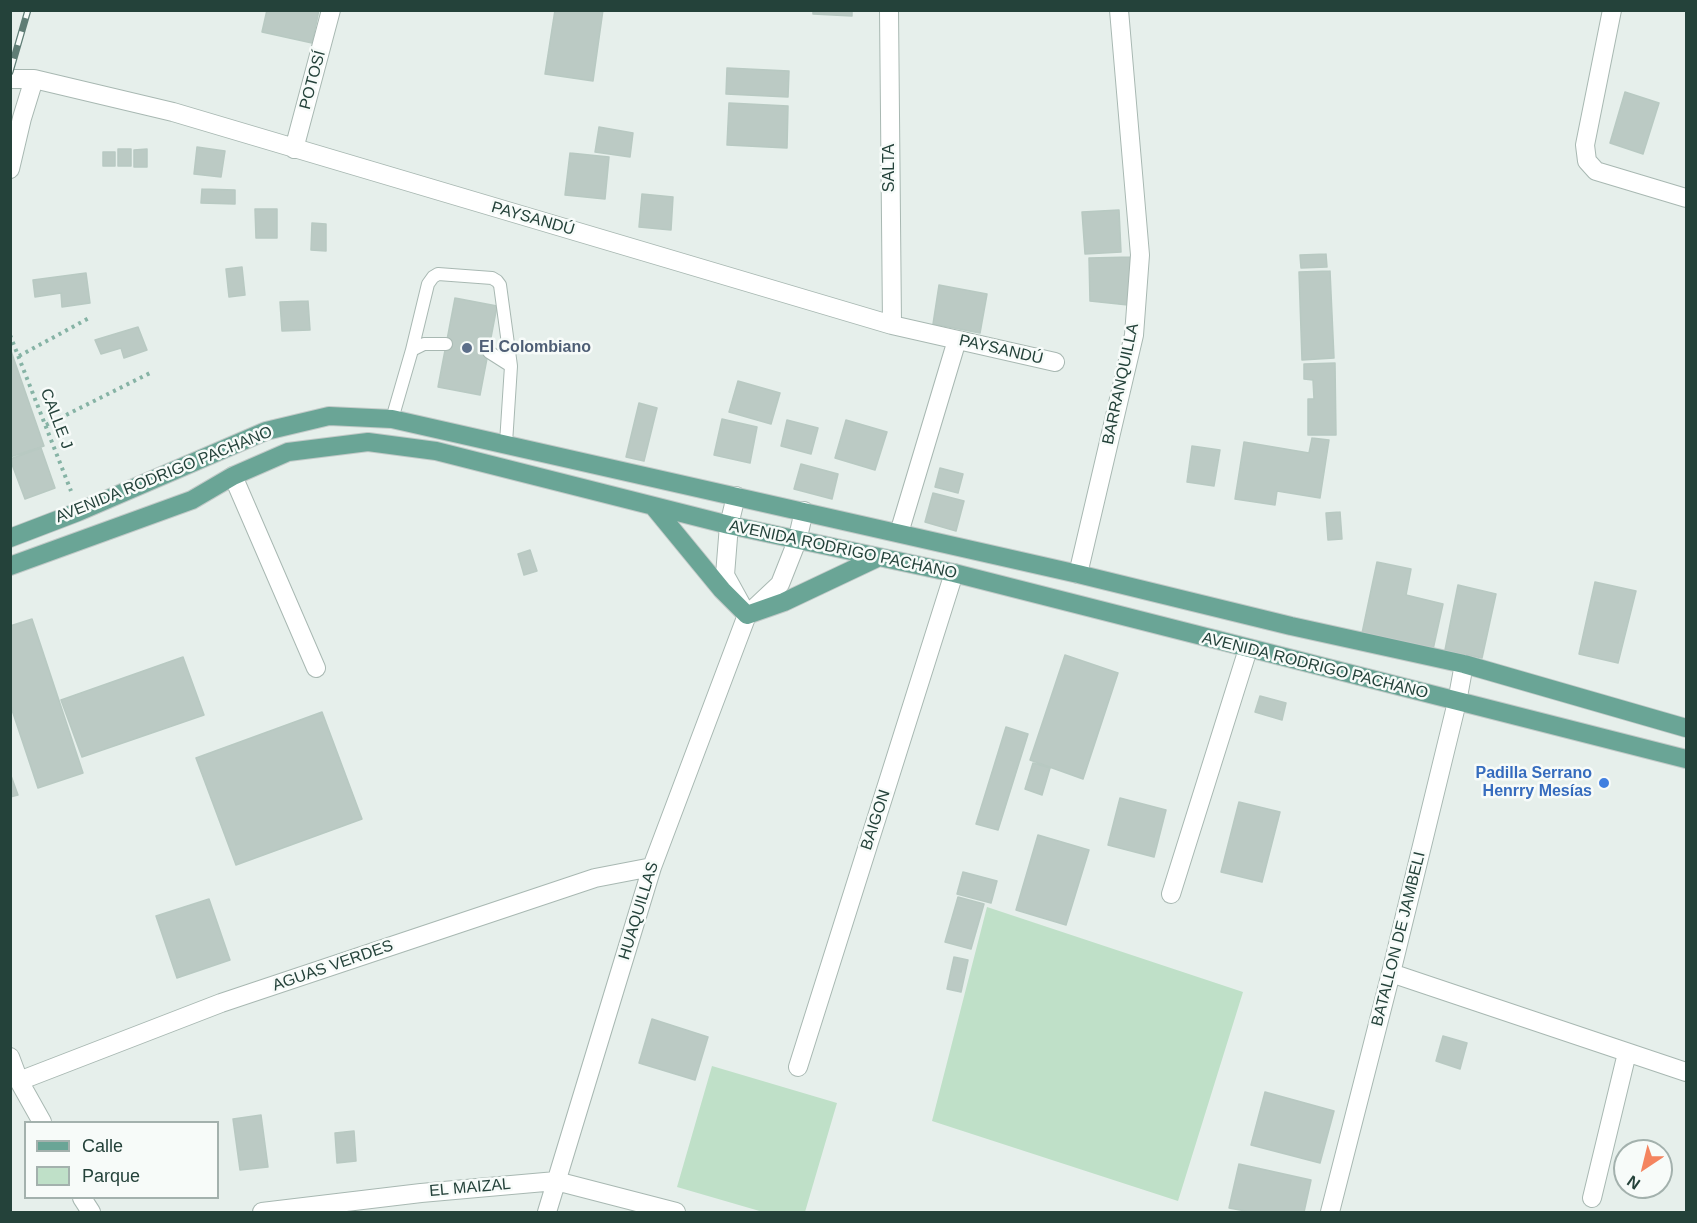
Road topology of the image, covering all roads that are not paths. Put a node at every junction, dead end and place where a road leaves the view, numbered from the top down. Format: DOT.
graph roads {
  1 [pos="331,10"];
  2 [pos="889,10"];
  3 [pos="1119,10"];
  4 [pos="1612,10"];
  5 [pos="34,79"];
  6 [pos="10,80"];
  7 [pos="294,149"];
  8 [pos="10,169"];
  9 [pos="1686,198"];
  10 [pos="892,325"];
  11 [pos="957,340"];
  12 [pos="446,344"];
  13 [pos="412,350"];
  14 [pos="489,352"];
  15 [pos="1055,362"];
  16 [pos="512,366"];
  17 [pos="392,419"];
  18 [pos="506,443"];
  19 [pos="233,476"];
  20 [pos="736,496"];
  21 [pos="653,506"];
  22 [pos="804,511"];
  23 [pos="729,525"];
  24 [pos="899,533"];
  25 [pos="10,538"];
  26 [pos="797,541"];
  27 [pos="877,558"];
  28 [pos="10,566"];
  29 [pos="954,573"];
  30 [pos="1078,574"];
  31 [pos="747,615"];
  32 [pos="1248,649"];
  33 [pos="1464,664"];
  34 [pos="316,668"];
  35 [pos="1457,702"];
  36 [pos="1686,728"];
  37 [pos="1686,759"];
  38 [pos="652,867"];
  39 [pos="1171,894"];
  40 [pos="1391,973"];
  41 [pos="1627,1053"];
  42 [pos="10,1057"];
  43 [pos="798,1067"];
  44 [pos="1686,1072"];
  45 [pos="19,1081"];
  46 [pos="41,1121"];
  47 [pos="556,1181"];
  48 [pos="1592,1198"];
  49 [pos="83,1199"];
  50 [pos="91,1212"];
  51 [pos="262,1212"];
  52 [pos="547,1212"];
  53 [pos="676,1212"];
  54 [pos="1330,1212"];
  1 -- 7 [label="street, POTOSÍ"];
  2 -- 10 [label="street, SALTA"];
  3 -- 30 [label="street, BARRANQUILLA"];
  4 -- 9 [label="street"];
  5 -- 6 [label="street, PAYSANDÚ"];
  5 -- 7 [label="street, PAYSANDÚ"];
  5 -- 8 [label="street"];
  7 -- 10 [label="street, PAYSANDÚ"];
  10 -- 11 [label="street, PAYSANDÚ"];
  11 -- 15 [label="street, PAYSANDÚ"];
  11 -- 24 [label="street"];
  12 -- 13 [label="lane"];
  13 -- 16 [label="lane"];
  13 -- 17 [label="lane"];
  14 -- 16 [label="lane"];
  16 -- 18 [label="lane"];
  17 -- 18 [label="main road, AVENIDA RODRIGO PACHANO"];
  17 -- 25 [label="main road, AVENIDA RODRIGO PACHANO"];
  18 -- 20 [label="main road, AVENIDA RODRIGO PACHANO"];
  19 -- 21 [label="main road, AVENIDA RODRIGO PACHANO"];
  19 -- 28 [label="main road, AVENIDA RODRIGO PACHANO"];
  19 -- 34 [label="street"];
  20 -- 22 [label="main road, AVENIDA RODRIGO PACHANO"];
  20 -- 23 [label="street"];
  21 -- 23 [label="main road, AVENIDA RODRIGO PACHANO"];
  21 -- 31 [label="main road"];
  22 -- 24 [label="main road, AVENIDA RODRIGO PACHANO"];
  22 -- 26 [label="street"];
  23 -- 26 [label="main road, AVENIDA RODRIGO PACHANO"];
  23 -- 31 [label="street"];
  24 -- 30 [label="main road, AVENIDA RODRIGO PACHANO"];
  26 -- 27 [label="main road, AVENIDA RODRIGO PACHANO"];
  26 -- 31 [label="street"];
  27 -- 29 [label="main road, AVENIDA RODRIGO PACHANO"];
  27 -- 31 [label="main road"];
  29 -- 32 [label="main road, AVENIDA RODRIGO PACHANO"];
  29 -- 43 [label="street, BAIGON"];
  30 -- 33 [label="main road, AVENIDA RODRIGO PACHANO"];
  31 -- 38 [label="street, HUAQUILLAS"];
  32 -- 35 [label="main road, AVENIDA RODRIGO PACHANO"];
  32 -- 39 [label="street"];
  33 -- 35 [label="street, BATALLON DE JAMBELI"];
  33 -- 36 [label="main road, AVENIDA RODRIGO PACHANO"];
  35 -- 37 [label="main road, AVENIDA RODRIGO PACHANO"];
  35 -- 40 [label="street, BATALLON DE JAMBELI"];
  38 -- 45 [label="street, AGUAS VERDES"];
  38 -- 47 [label="street, HUAQUILLAS"];
  40 -- 41 [label="street"];
  40 -- 54 [label="street, BATALLON DE JAMBELI"];
  41 -- 44 [label="street"];
  41 -- 48 [label="street"];
  42 -- 45 [label="street"];
  45 -- 46 [label="street"];
  47 -- 51 [label="street, EL MAIZAL"];
  47 -- 52 [label="street, HUAQUILLAS"];
  47 -- 53 [label="street, EL MAIZAL"];
  49 -- 50 [label="street"];
}
